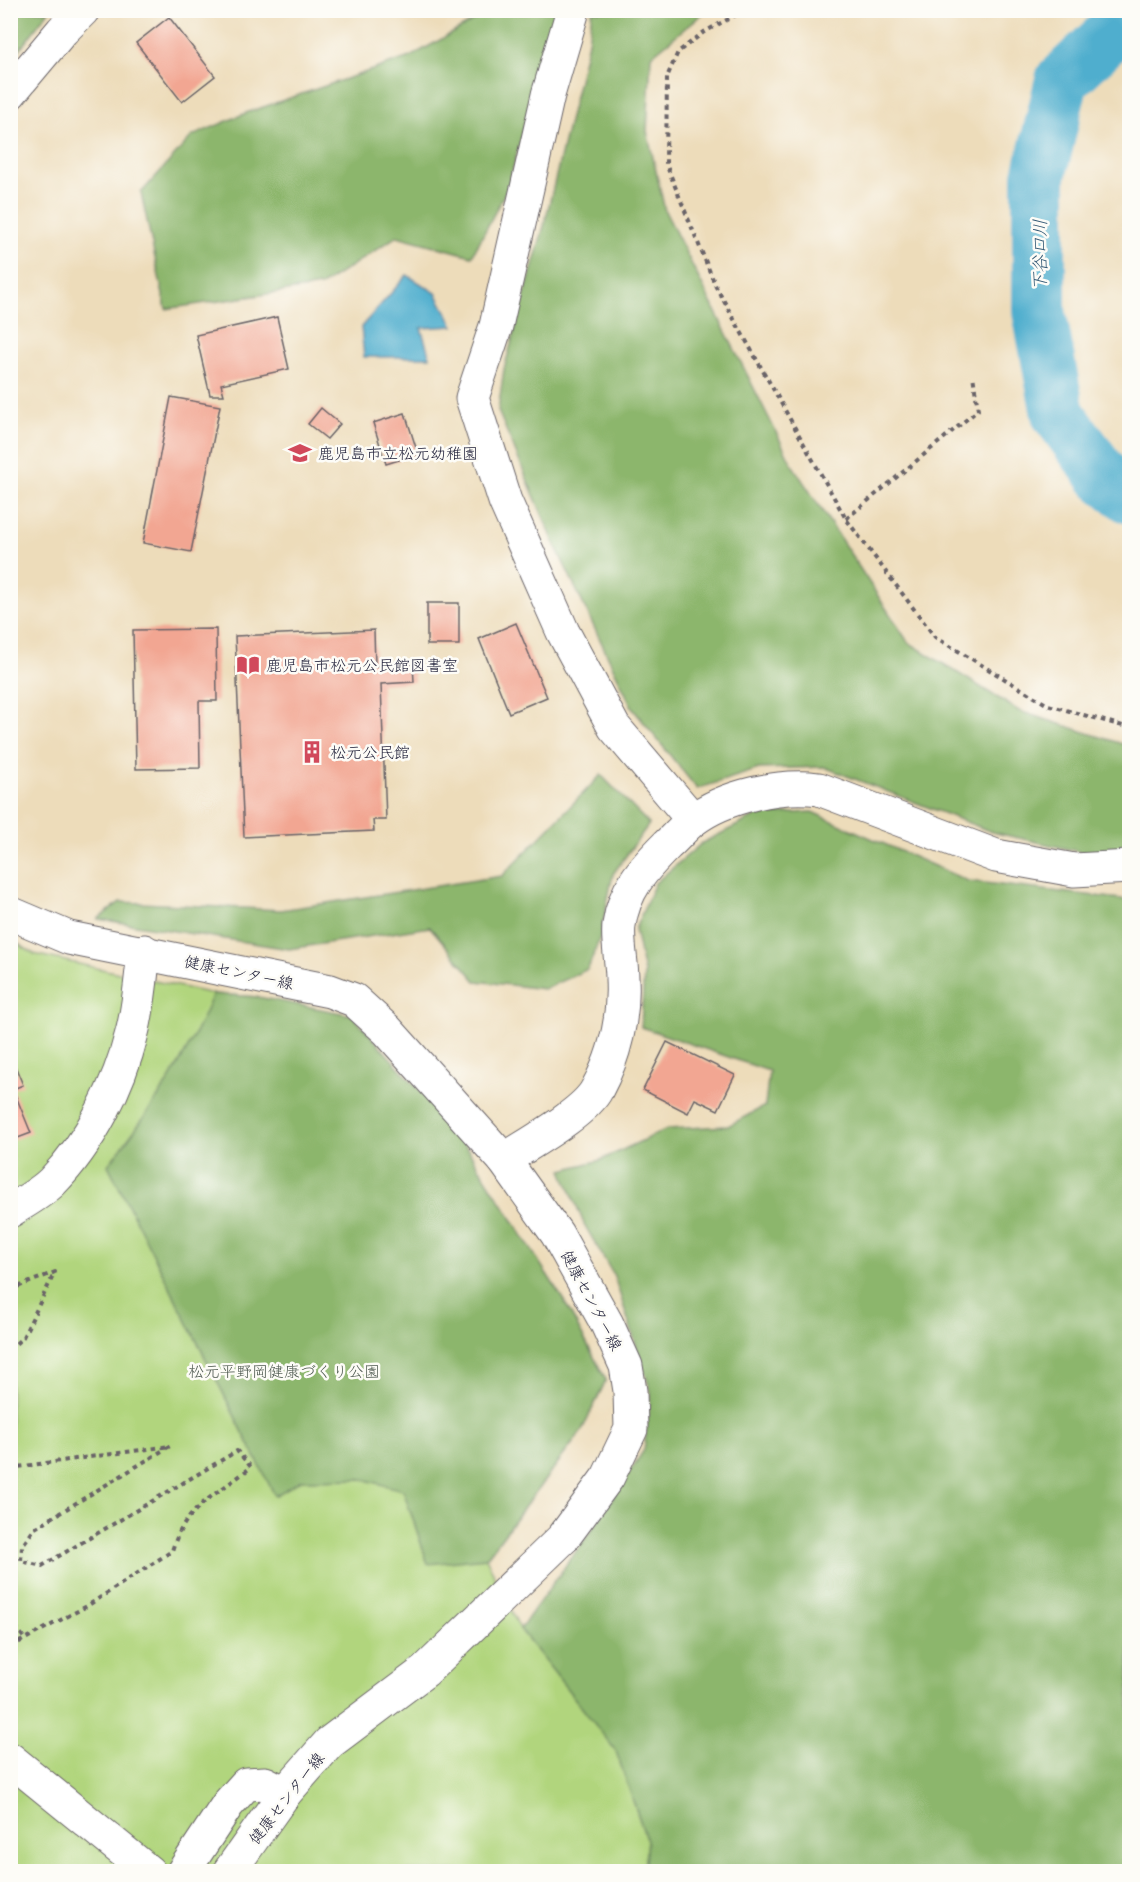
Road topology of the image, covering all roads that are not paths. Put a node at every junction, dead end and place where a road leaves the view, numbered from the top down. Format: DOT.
graph roads {
  1 [pos="83,10"];
  2 [pos="573,10"];
  3 [pos="10,93"];
  4 [pos="693,820"];
  5 [pos="1130,867"];
  6 [pos="10,913"];
  7 [pos="144,951"];
  8 [pos="504,1160"];
  9 [pos="10,1210"];
  10 [pos="10,1759"];
  11 [pos="285,1793"];
  12 [pos="149,1872"];
  13 [pos="183,1872"];
  14 [pos="229,1872"];
  1 -- 3 [label="street"];
  2 -- 4 [label="street"];
  4 -- 5 [label="street"];
  4 -- 8 [label="street"];
  6 -- 7 [label="street, 健康センター線"];
  7 -- 8 [label="street, 健康センター線"];
  7 -- 9 [label="street"];
  8 -- 11 [label="street, 健康センター線"];
  10 -- 12 [label="street"];
  11 -- 13 [label="street"];
  11 -- 14 [label="street, 健康センター線"];
}
